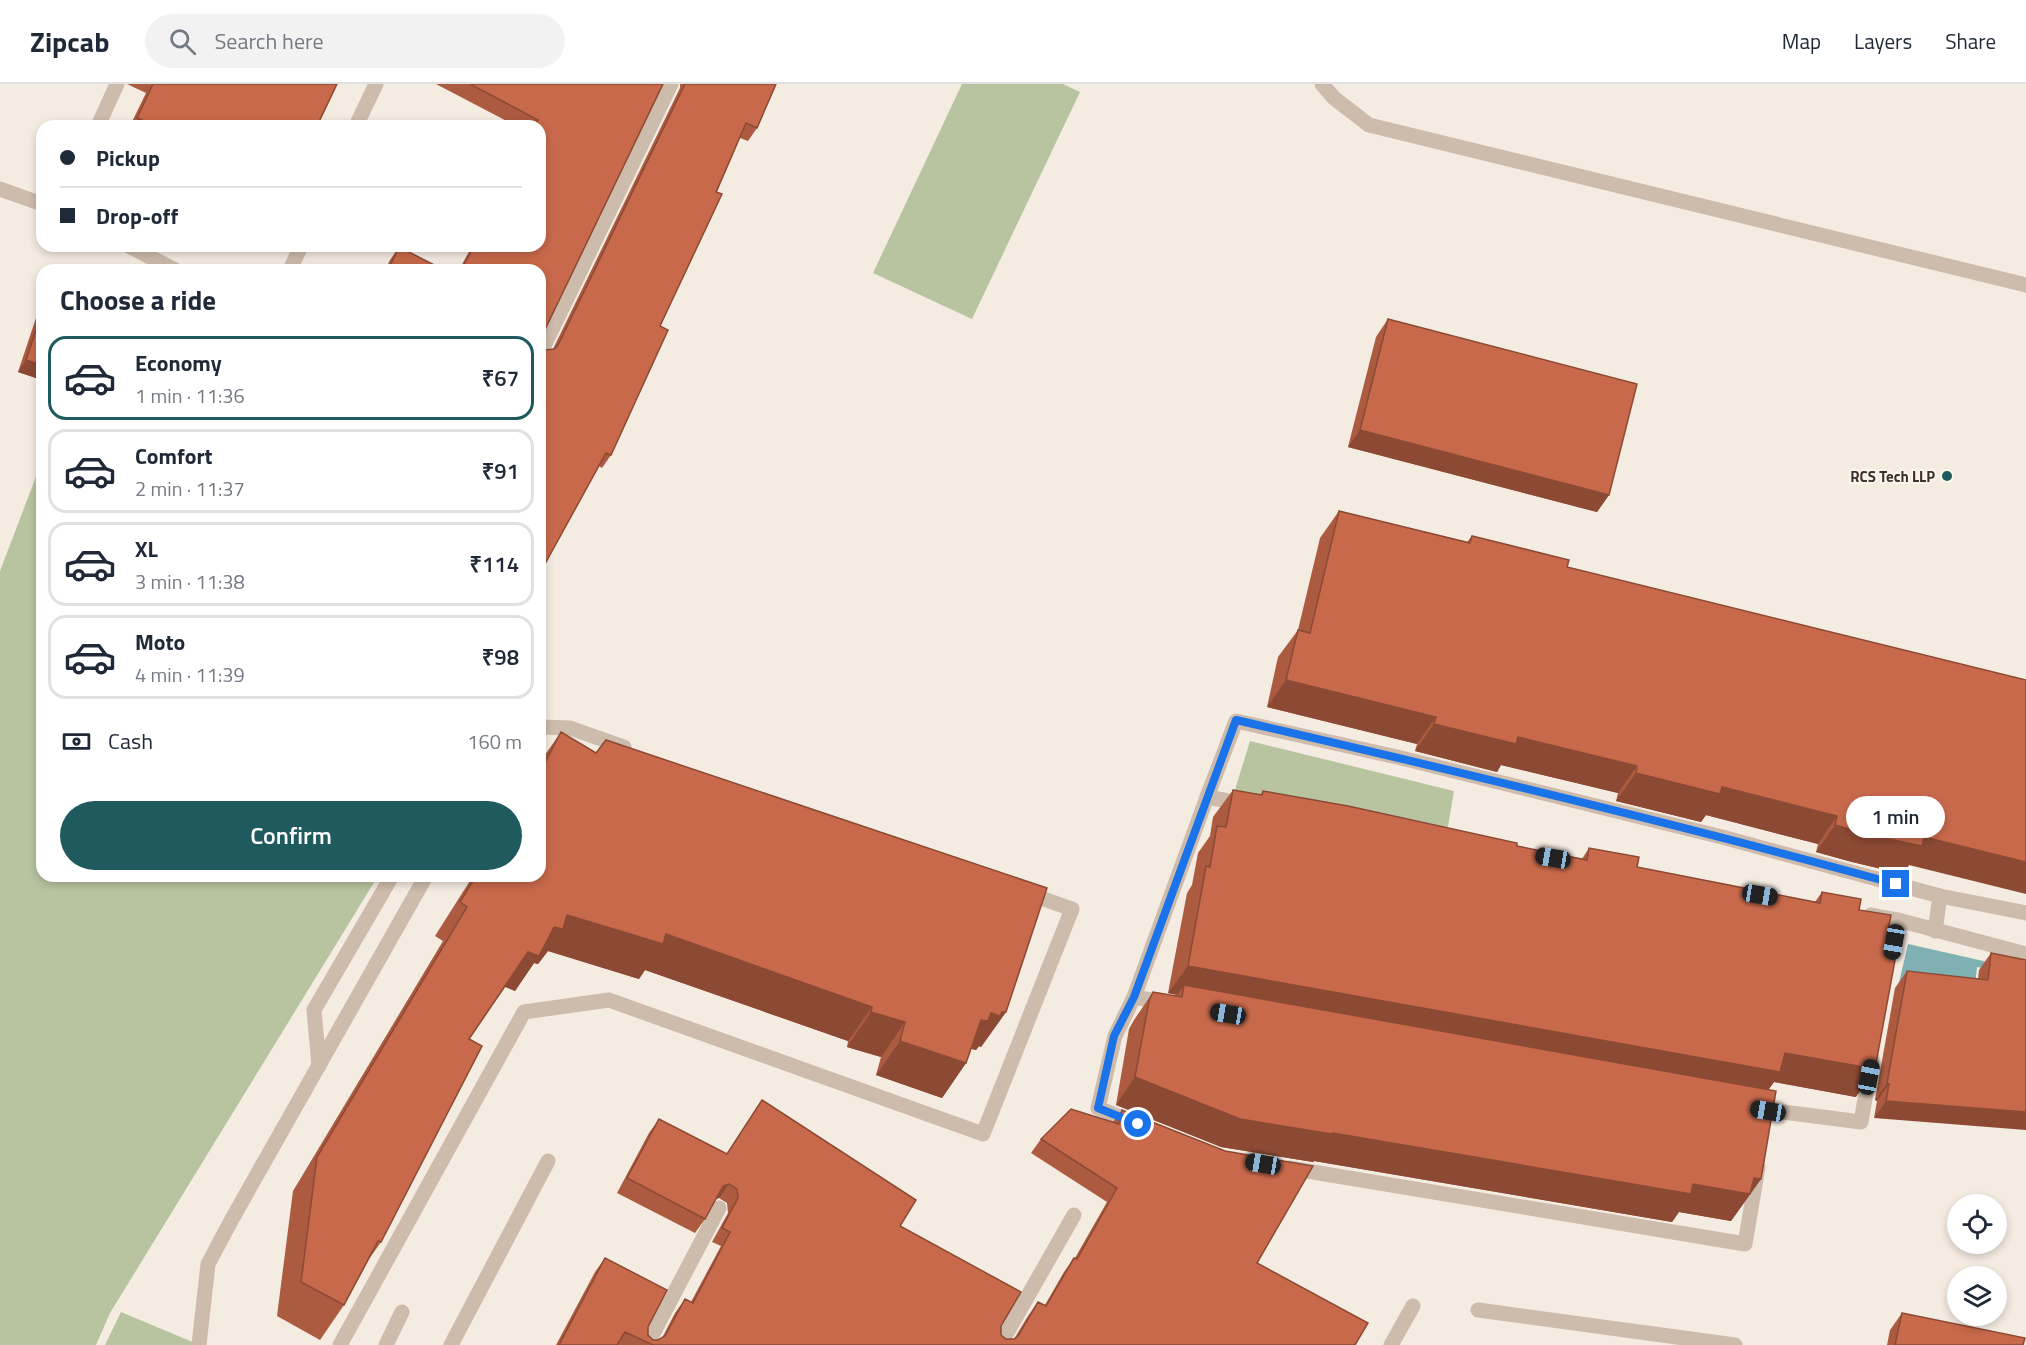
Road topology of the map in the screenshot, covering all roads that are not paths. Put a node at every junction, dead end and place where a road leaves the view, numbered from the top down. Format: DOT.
graph roads {
  1 [pos="117,84"];
  2 [pos="376,84"];
  3 [pos="671,84"];
  4 [pos="1322,84"];
  5 [pos="101,120"];
  6 [pos="359,120"];
  7 [pos="0,189"];
  8 [pos="36,202"];
  9 [pos="141,252"];
  10 [pos="164,264"];
  11 [pos="2026,285"];
  12 [pos="546,342"];
  13 [pos="546,728"];
  14 [pos="637,752"];
  15 [pos="1207,797"];
  16 [pos="1254,805"];
  17 [pos="389,882"];
  18 [pos="423,882"];
  19 [pos="1005,885"];
  20 [pos="1940,896"];
  21 [pos="1851,911"];
  22 [pos="2026,913"];
  23 [pos="1898,920"];
  24 [pos="1935,931"];
  25 [pos="2026,954"];
  26 [pos="1890,964"];
  27 [pos="1134,997"];
  28 [pos="1181,1005"];
  29 [pos="1875,1043"];
  30 [pos="319,1066"];
  31 [pos="1733,1105"];
  32 [pos="1152,1130"];
  33 [pos="1760,1155"];
  34 [pos="548,1161"];
  35 [pos="1276,1166"];
  36 [pos="719,1208"];
  37 [pos="1074,1215"];
  38 [pos="1413,1306"];
  39 [pos="1478,1310"];
  40 [pos="402,1312"];
  41 [pos="199,1345"];
  42 [pos="340,1345"];
  43 [pos="386,1345"];
  44 [pos="451,1345"];
  45 [pos="647,1345"];
  46 [pos="1000,1345"];
  47 [pos="1390,1345"];
  48 [pos="1735,1345"];
  1 -- 5 [label="street"];
  2 -- 6 [label="street"];
  3 -- 12 [label="street"];
  4 -- 11 [label="street"];
  7 -- 8 [label="street"];
  9 -- 10 [label="street"];
  13 -- 14 [label="street"];
  15 -- 16 [label="street"];
  15 -- 20 [label="street"];
  15 -- 27 [label="street"];
  17 -- 30 [label="street"];
  18 -- 30 [label="street"];
  19 -- 42 [label="street"];
  20 -- 22 [label="street"];
  20 -- 24 [label="street"];
  21 -- 23 [label="street"];
  23 -- 24 [label="street"];
  23 -- 26 [label="street"];
  24 -- 25 [label="street"];
  27 -- 28 [label="street"];
  27 -- 32 [label="street"];
  29 -- 31 [label="street"];
  30 -- 41 [label="street"];
  33 -- 35 [label="street"];
  34 -- 44 [label="street"];
  36 -- 45 [label="street"];
  37 -- 46 [label="street"];
  38 -- 47 [label="street"];
  39 -- 48 [label="street"];
  40 -- 43 [label="street"];
}
